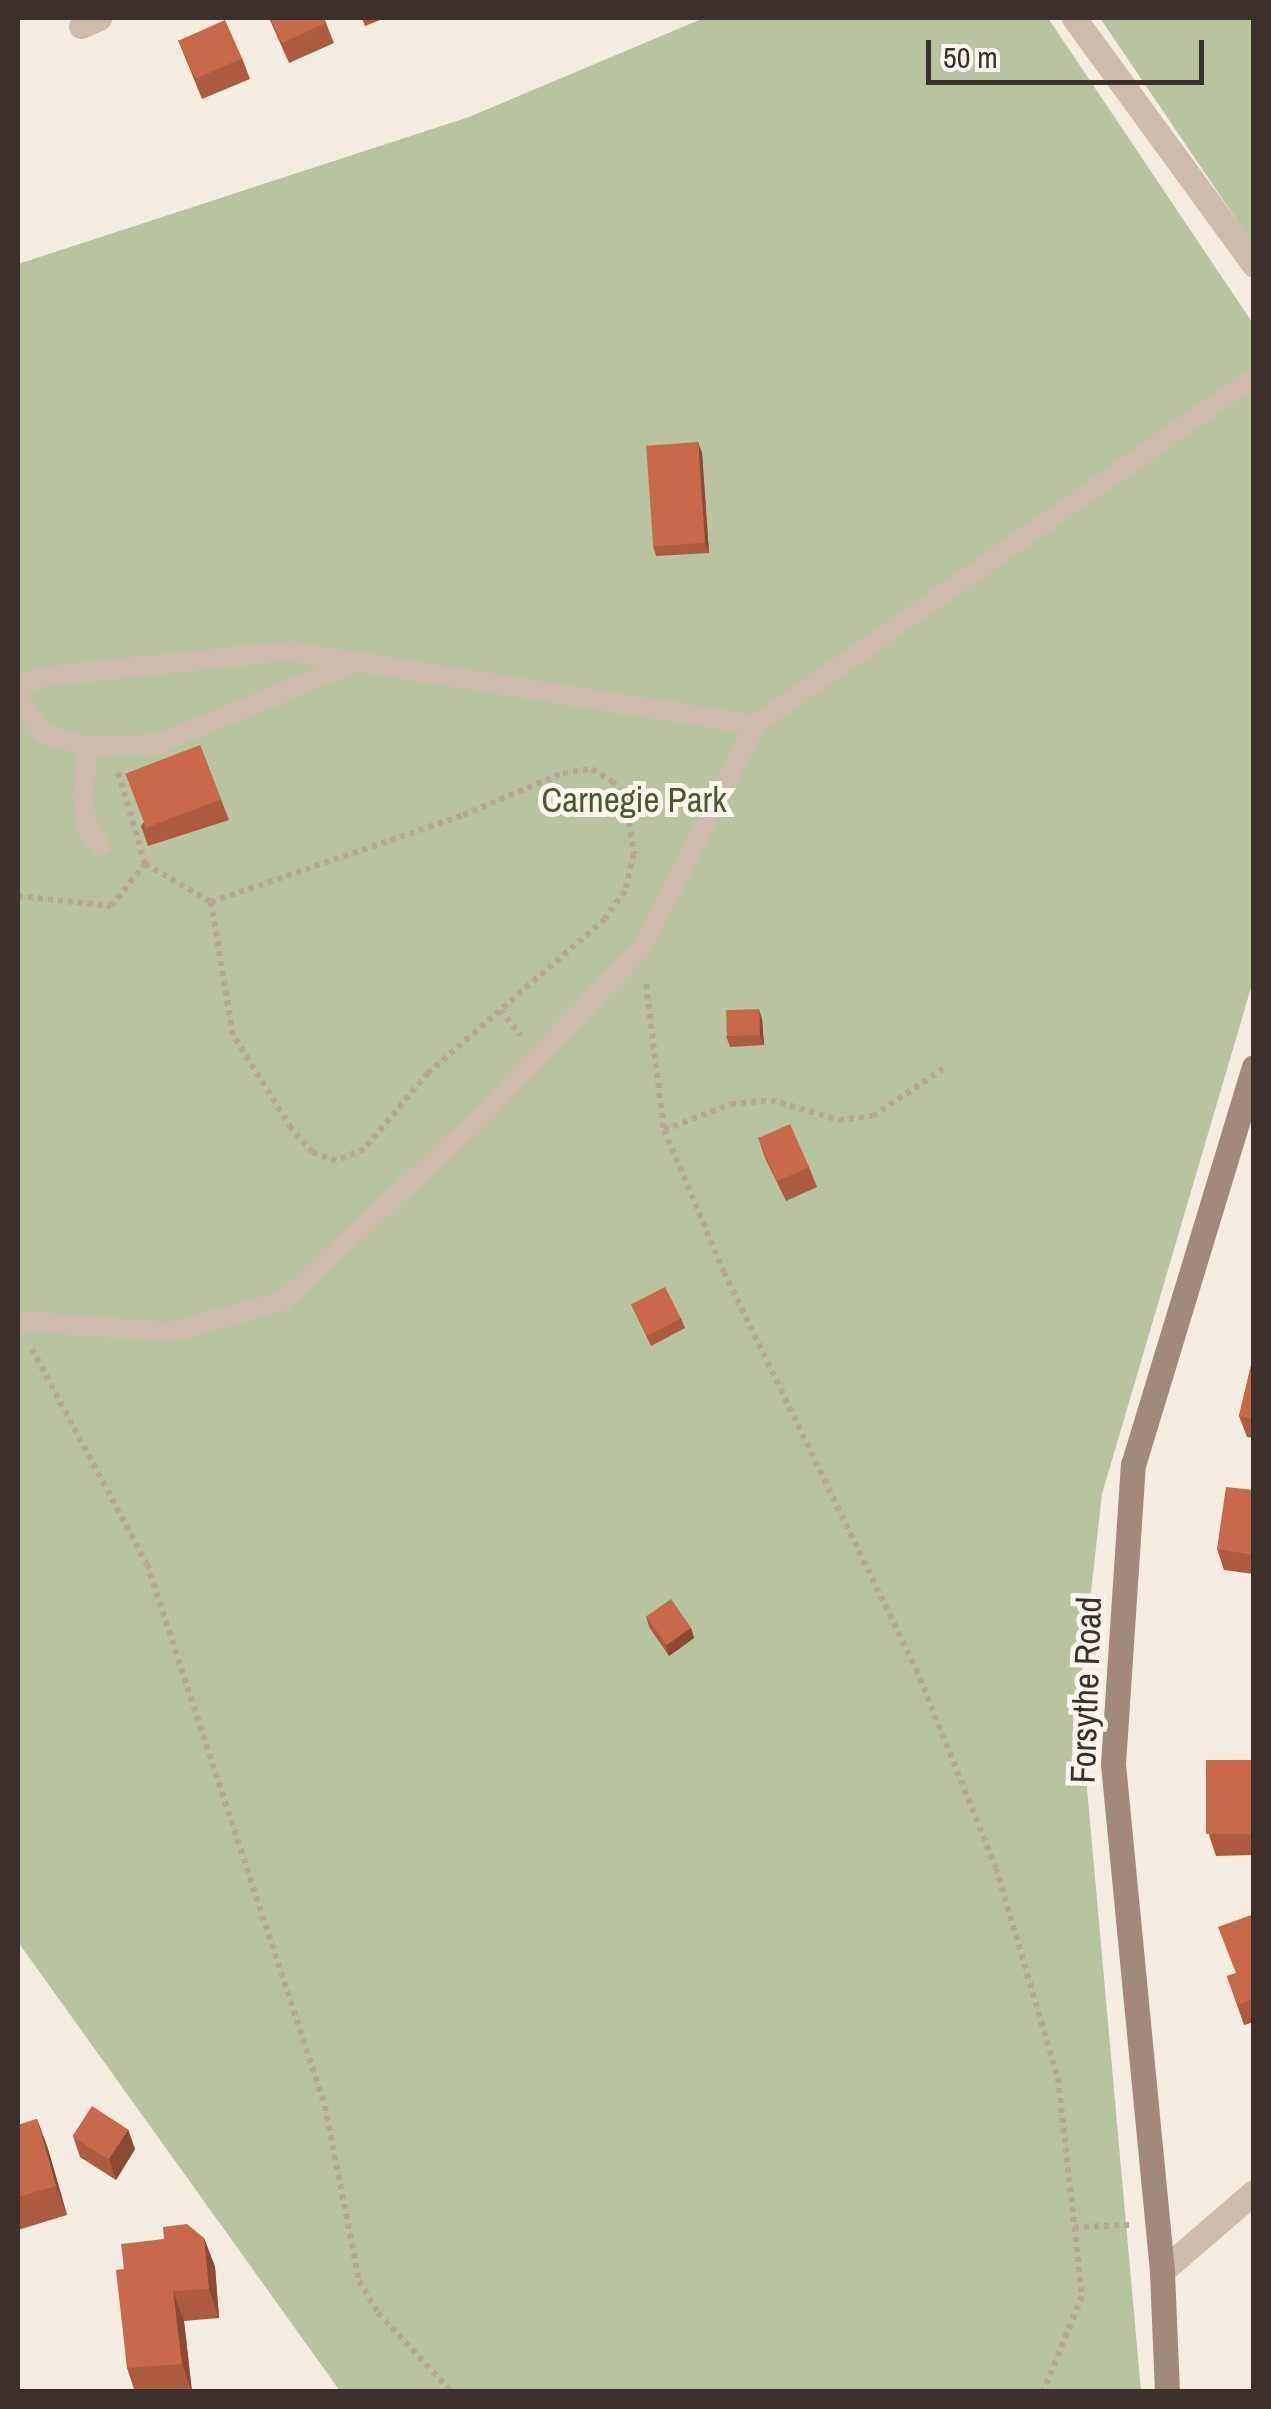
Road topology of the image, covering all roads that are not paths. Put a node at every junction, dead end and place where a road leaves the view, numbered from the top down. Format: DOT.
graph roads {
  1 [pos="1074,18"];
  2 [pos="1254,265"];
  3 [pos="1254,377"];
  4 [pos="357,662"];
  5 [pos="18,688"];
  6 [pos="18,698"];
  7 [pos="756,725"];
  8 [pos="99,746"];
  9 [pos="101,845"];
  10 [pos="1254,1067"];
  11 [pos="18,1324"];
  12 [pos="1254,2192"];
  13 [pos="1162,2271"];
  14 [pos="1166,2392"];
  1 -- 2 [label="street"];
  3 -- 7 [label="lane"];
  4 -- 5 [label="lane"];
  4 -- 7 [label="lane"];
  4 -- 8 [label="lane"];
  6 -- 8 [label="lane"];
  7 -- 11 [label="lane"];
  8 -- 9 [label="lane"];
  10 -- 13 [label="street, Forsythe Road"];
  12 -- 13 [label="street"];
  13 -- 14 [label="street, Forsythe Road"];
}
